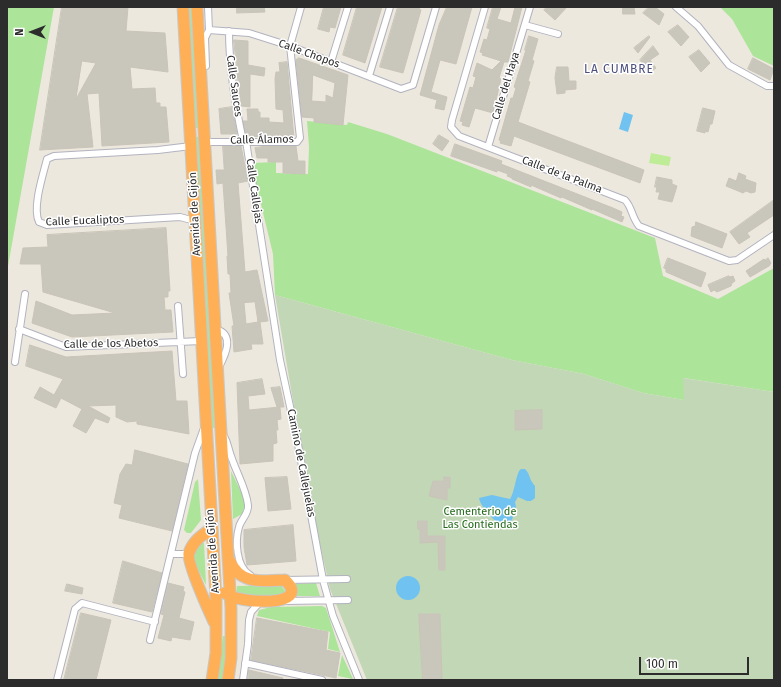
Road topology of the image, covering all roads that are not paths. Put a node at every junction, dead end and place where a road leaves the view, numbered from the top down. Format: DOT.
graph roads {
  1 [pos="183,7"];
  2 [pos="197,7"];
  3 [pos="208,7"];
  4 [pos="301,7"];
  5 [pos="348,7"];
  6 [pos="390,7"];
  7 [pos="436,7"];
  8 [pos="485,7"];
  9 [pos="530,7"];
  10 [pos="676,7"];
  11 [pos="525,25"];
  12 [pos="209,30"];
  13 [pos="229,31"];
  14 [pos="558,34"];
  15 [pos="290,46"];
  16 [pos="331,62"];
  17 [pos="369,76"];
  18 [pos="202,84"];
  19 [pos="774,86"];
  20 [pos="245,140"];
  21 [pos="204,142"];
  22 [pos="191,146"];
  23 [pos="488,147"];
  24 [pos="195,221"];
  25 [pos="774,235"];
  26 [pos="261,241"];
  27 [pos="25,294"];
  28 [pos="178,306"];
  29 [pos="20,329"];
  30 [pos="201,341"];
  31 [pos="182,342"];
  32 [pos="15,362"];
  33 [pos="184,374"];
  34 [pos="206,422"];
  35 [pos="221,431"];
  36 [pos="209,473"];
  37 [pos="212,528"];
  38 [pos="171,554"];
  39 [pos="188,554"];
  40 [pos="228,557"];
  41 [pos="347,579"];
  42 [pos="285,580"];
  43 [pos="323,580"];
  44 [pos="260,581"];
  45 [pos="228,591"];
  46 [pos="328,600"];
  47 [pos="348,600"];
  48 [pos="258,601"];
  49 [pos="283,601"];
  50 [pos="231,621"];
  51 [pos="155,622"];
  52 [pos="216,628"];
  53 [pos="150,640"];
  54 [pos="216,653"];
  55 [pos="245,663"];
  56 [pos="57,680"];
  57 [pos="212,680"];
  58 [pos="228,680"];
  59 [pos="243,680"];
  60 [pos="322,680"];
  61 [pos="359,680"];
  1 -- 22 [label="highway, Avenida de Gijón"];
  2 -- 18 [label="highway, Avenida de Gijón"];
  3 -- 12 [label="street, Avenida de Gijón"];
  4 -- 15 [label="street"];
  5 -- 16 [label="street"];
  6 -- 17 [label="street"];
  7 -- 17 [label="street, Calle Chopos"];
  8 -- 23 [label="street, Calle de la Palma"];
  9 -- 11 [label="street, Calle del Haya"];
  10 -- 19 [label="street"];
  11 -- 14 [label="street"];
  11 -- 23 [label="street, Calle del Haya"];
  12 -- 13 [label="street, Calle Chopos"];
  12 -- 18 [label="street, Avenida de Gijón"];
  13 -- 15 [label="street, Calle Chopos"];
  13 -- 20 [label="street, Calle Sauces"];
  15 -- 16 [label="street, Calle Chopos"];
  15 -- 20 [label="street, Calle Álamos"];
  16 -- 17 [label="street, Calle Chopos"];
  18 -- 21 [label="highway, Avenida de Gijón"];
  20 -- 21 [label="street, Calle Álamos"];
  20 -- 26 [label="street, Calle Callejas"];
  21 -- 35 [label="highway, Avenida de Gijón"];
  22 -- 24 [label="highway, Avenida de Gijón"];
  22 -- 24 [label="street, Calle Eucaliptos"];
  23 -- 25 [label="street, Calle de la Palma"];
  24 -- 30 [label="highway, Avenida de Gijón"];
  26 -- 43 [label="street, Camino de Callejuelas"];
  27 -- 29 [label="street"];
  28 -- 31 [label="street"];
  29 -- 31 [label="street, Calle de los Abetos"];
  29 -- 32 [label="street"];
  30 -- 31 [label="street, Calle de los Abetos"];
  30 -- 34 [label="highway, Avenida de Gijón"];
  31 -- 33 [label="street"];
  34 -- 36 [label="highway, Avenida de Gijón"];
  34 -- 38 [label="street, Avenida de Gijón"];
  35 -- 40 [label="highway, Avenida de Gijón"];
  35 -- 44 [label="street, Avenida de Gijón"];
  36 -- 37 [label="highway, Avenida de Gijón"];
  36 -- 45 [label="highway"];
  37 -- 39 [label="highway"];
  37 -- 52 [label="highway, Avenida de Gijón"];
  38 -- 39 [label="street"];
  38 -- 51 [label="street, Avenida de Gijón"];
  39 -- 52 [label="highway"];
  40 -- 44 [label="highway"];
  40 -- 45 [label="highway, Avenida de Gijón"];
  41 -- 43 [label="street"];
  42 -- 43 [label="street"];
  42 -- 44 [label="highway"];
  42 -- 49 [label="highway"];
  43 -- 46 [label="street, Camino de Callejuelas"];
  44 -- 45 [label="highway"];
  45 -- 48 [label="highway"];
  45 -- 50 [label="highway, Avenida de Gijón"];
  45 -- 54 [label="highway"];
  46 -- 47 [label="street"];
  46 -- 49 [label="street"];
  46 -- 61 [label="street, Camino de Callejuelas"];
  48 -- 49 [label="highway"];
  48 -- 50 [label="highway"];
  48 -- 55 [label="street"];
  50 -- 58 [label="highway, Avenida de Gijón"];
  51 -- 53 [label="street, Avenida de Gijón"];
  51 -- 56 [label="street"];
  52 -- 54 [label="highway, Avenida de Gijón"];
  54 -- 57 [label="highway, Avenida de Gijón"];
  55 -- 59 [label="street"];
  55 -- 60 [label="street"];
}
